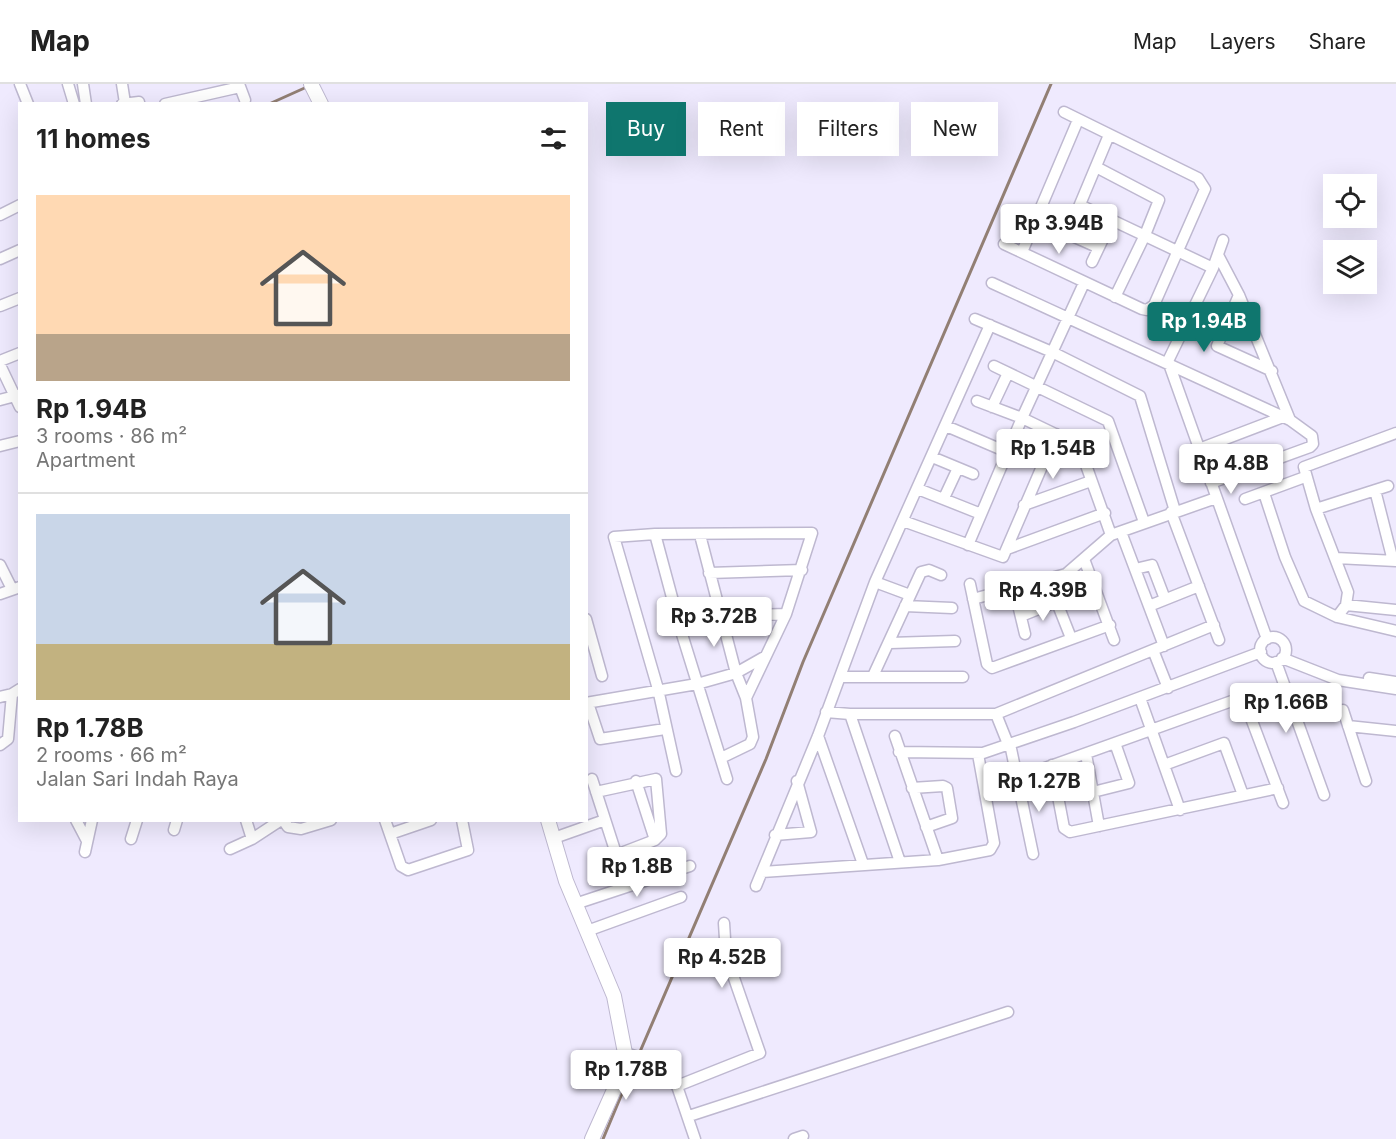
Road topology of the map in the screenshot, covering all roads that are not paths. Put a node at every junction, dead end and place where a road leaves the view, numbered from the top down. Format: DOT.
graph roads {
  1 [pos="20,84"];
  2 [pos="68,84"];
  3 [pos="82,84"];
  4 [pos="122,84"];
  5 [pos="239,85"];
  6 [pos="312,86"];
  7 [pos="244,100"];
  8 [pos="27,102"];
  9 [pos="73,102"];
  10 [pos="86,102"];
  11 [pos="124,102"];
  12 [pos="173,102"];
  13 [pos="320,102"];
  14 [pos="1064,112"];
  15 [pos="1078,120"];
  16 [pos="1109,135"];
  17 [pos="1096,167"];
  18 [pos="1080,205"];
  19 [pos="18,206"];
  20 [pos="0,215"];
  21 [pos="1036,220"];
  22 [pos="1112,220"];
  23 [pos="1068,233"];
  24 [pos="1145,235"];
  25 [pos="1223,240"];
  26 [pos="1004,244"];
  27 [pos="1097,247"];
  28 [pos="1178,249"];
  29 [pos="18,251"];
  30 [pos="1022,252"];
  31 [pos="1218,255"];
  32 [pos="0,259"];
  33 [pos="1092,262"];
  34 [pos="1213,268"];
  35 [pos="993,282"];
  36 [pos="1084,283"];
  37 [pos="1239,295"];
  38 [pos="1114,297"];
  39 [pos="18,299"];
  40 [pos="0,306"];
  41 [pos="1068,318"];
  42 [pos="975,319"];
  43 [pos="990,325"];
  44 [pos="1052,352"];
  45 [pos="18,354"];
  46 [pos="0,361"];
  47 [pos="1167,362"];
  48 [pos="0,365"];
  49 [pos="994,366"];
  50 [pos="1272,371"];
  51 [pos="1008,373"];
  52 [pos="1036,387"];
  53 [pos="18,399"];
  54 [pos="0,400"];
  55 [pos="977,401"];
  56 [pos="992,407"];
  57 [pos="1022,418"];
  58 [pos="1286,418"];
  59 [pos="946,426"];
  60 [pos="1396,433"];
  61 [pos="1056,434"];
  62 [pos="18,442"];
  63 [pos="0,446"];
  64 [pos="1199,449"];
  65 [pos="1007,452"];
  66 [pos="932,457"];
  67 [pos="958,468"];
  68 [pos="973,474"];
  69 [pos="1305,477"];
  70 [pos="1091,482"];
  71 [pos="1211,483"];
  72 [pos="1388,486"];
  73 [pos="918,489"];
  74 [pos="1376,490"];
  75 [pos="1264,493"];
  76 [pos="944,498"];
  77 [pos="1216,498"];
  78 [pos="1245,499"];
  79 [pos="1024,505"];
  80 [pos="1316,509"];
  81 [pos="1173,512"];
  82 [pos="1105,513"];
  83 [pos="981,514"];
  84 [pos="903,521"];
  85 [pos="1144,522"];
  86 [pos="655,534"];
  87 [pos="1116,534"];
  88 [pos="700,535"];
  89 [pos="968,545"];
  90 [pos="1007,549"];
  91 [pos="1336,558"];
  92 [pos="1084,559"];
  93 [pos="1394,561"];
  94 [pos="0,565"];
  95 [pos="1135,569"];
  96 [pos="802,570"];
  97 [pos="710,573"];
  98 [pos="1066,574"];
  99 [pos="941,575"];
  100 [pos="875,582"];
  101 [pos="970,584"];
  102 [pos="1199,586"];
  103 [pos="16,588"];
  104 [pos="1014,588"];
  105 [pos="0,594"];
  106 [pos="910,595"];
  107 [pos="973,599"];
  108 [pos="1165,599"];
  109 [pos="1056,602"];
  110 [pos="1346,604"];
  111 [pos="905,606"];
  112 [pos="1149,606"];
  113 [pos="952,608"];
  114 [pos="1396,610"];
  115 [pos="786,615"];
  116 [pos="720,616"];
  117 [pos="1021,616"];
  118 [pos="1337,617"];
  119 [pos="1110,625"];
  120 [pos="1214,625"];
  121 [pos="588,626"];
  122 [pos="1396,631"];
  123 [pos="1025,634"];
  124 [pos="1071,638"];
  125 [pos="1267,639"];
  126 [pos="1114,640"];
  127 [pos="1219,640"];
  128 [pos="955,641"];
  129 [pos="890,643"];
  130 [pos="1158,648"];
  131 [pos="1260,652"];
  132 [pos="766,656"];
  133 [pos="1281,658"];
  134 [pos="736,673"];
  135 [pos="602,676"];
  136 [pos="873,676"];
  137 [pos="840,677"];
  138 [pos="963,677"];
  139 [pos="1396,682"];
  140 [pos="697,684"];
  141 [pos="1168,688"];
  142 [pos="658,689"];
  143 [pos="1396,689"];
  144 [pos="16,691"];
  145 [pos="0,697"];
  146 [pos="746,698"];
  147 [pos="1140,698"];
  148 [pos="588,703"];
  149 [pos="588,706"];
  150 [pos="1342,710"];
  151 [pos="826,712"];
  152 [pos="850,714"];
  153 [pos="996,714"];
  154 [pos="1348,726"];
  155 [pos="665,729"];
  156 [pos="1151,730"];
  157 [pos="1396,732"];
  158 [pos="818,736"];
  159 [pos="895,736"];
  160 [pos="1115,743"];
  161 [pos="1010,744"];
  162 [pos="0,745"];
  163 [pos="899,752"];
  164 [pos="978,754"];
  165 [pos="1086,754"];
  166 [pos="722,758"];
  167 [pos="1052,765"];
  168 [pos="1164,765"];
  169 [pos="676,771"];
  170 [pos="1017,778"];
  171 [pos="592,779"];
  172 [pos="727,779"];
  173 [pos="636,781"];
  174 [pos="1366,781"];
  175 [pos="798,782"];
  176 [pos="912,788"];
  177 [pos="1278,788"];
  178 [pos="596,792"];
  179 [pos="1093,792"];
  180 [pos="1243,795"];
  181 [pos="1324,795"];
  182 [pos="1283,803"];
  183 [pos="1180,810"];
  184 [pos="605,820"];
  185 [pos="77,822"];
  186 [pos="92,822"];
  187 [pos="136,822"];
  188 [pos="247,822"];
  189 [pos="279,822"];
  190 [pos="284,822"];
  191 [pos="324,822"];
  192 [pos="386,822"];
  193 [pos="425,822"];
  194 [pos="462,822"];
  195 [pos="549,822"];
  196 [pos="1099,826"];
  197 [pos="926,827"];
  198 [pos="390,834"];
  199 [pos="775,835"];
  200 [pos="554,838"];
  201 [pos="131,839"];
  202 [pos="252,839"];
  203 [pos="656,840"];
  204 [pos="230,849"];
  205 [pos="1033,854"];
  206 [pos="616,855"];
  207 [pos="938,860"];
  208 [pos="900,862"];
  209 [pos="863,864"];
  210 [pos="690,866"];
  211 [pos="621,869"];
  212 [pos="762,872"];
  213 [pos="756,886"];
  214 [pos="681,897"];
  215 [pos="575,904"];
  216 [pos="724,923"];
  217 [pos="587,931"];
  218 [pos="1008,1012"];
  219 [pos="629,1054"];
  220 [pos="676,1086"];
  221 [pos="689,1116"];
  222 [pos="592,1139"];
  223 [pos="695,1139"];
  1 -- 8 [label="street"];
  2 -- 9 [label="street"];
  3 -- 10 [label="street"];
  4 -- 11 [label="street"];
  5 -- 7 [label="street"];
  5 -- 12 [label="street"];
  6 -- 13 [label="street"];
  14 -- 15 [label="street"];
  15 -- 16 [label="street"];
  15 -- 21 [label="street"];
  16 -- 17 [label="street"];
  16 -- 28 [label="street"];
  17 -- 18 [label="street"];
  17 -- 24 [label="street"];
  18 -- 22 [label="street"];
  18 -- 23 [label="street"];
  19 -- 20 [label="street"];
  21 -- 23 [label="street"];
  21 -- 30 [label="street"];
  22 -- 24 [label="street"];
  22 -- 27 [label="street"];
  23 -- 27 [label="street"];
  24 -- 28 [label="street"];
  24 -- 38 [label="street"];
  25 -- 31 [label="street"];
  26 -- 30 [label="street"];
  27 -- 33 [label="street"];
  28 -- 34 [label="street"];
  28 -- 38 [label="street"];
  29 -- 32 [label="street"];
  30 -- 36 [label="street"];
  31 -- 34 [label="street"];
  31 -- 37 [label="street"];
  34 -- 47 [label="street"];
  35 -- 41 [label="street"];
  36 -- 38 [label="street"];
  36 -- 41 [label="street"];
  37 -- 50 [label="street"];
  37 -- 50 [label="street"];
  39 -- 40 [label="street"];
  41 -- 44 [label="street"];
  41 -- 47 [label="street"];
  42 -- 43 [label="street"];
  43 -- 44 [label="street"];
  43 -- 59 [label="street"];
  44 -- 52 [label="street"];
  44 -- 81 [label="street"];
  45 -- 46 [label="street"];
  47 -- 58 [label="street"];
  47 -- 64 [label="street"];
  48 -- 53 [label="street"];
  49 -- 51 [label="street"];
  50 -- 58 [label="street"];
  51 -- 52 [label="street"];
  51 -- 56 [label="street"];
  52 -- 57 [label="street"];
  52 -- 85 [label="street"];
  53 -- 54 [label="street"];
  55 -- 56 [label="street"];
  56 -- 57 [label="street"];
  57 -- 61 [label="street"];
  57 -- 65 [label="street"];
  58 -- 64 [label="street"];
  58 -- 71 [label="street"];
  59 -- 65 [label="street"];
  59 -- 66 [label="street"];
  60 -- 69 [label="street"];
  61 -- 70 [label="street"];
  61 -- 79 [label="street"];
  62 -- 63 [label="street"];
  64 -- 71 [label="street"];
  65 -- 83 [label="street"];
  66 -- 67 [label="street"];
  66 -- 73 [label="street"];
  67 -- 68 [label="street"];
  67 -- 76 [label="street"];
  69 -- 75 [label="street"];
  69 -- 80 [label="street"];
  70 -- 79 [label="street"];
  70 -- 82 [label="street"];
  71 -- 77 [label="street"];
  72 -- 74 [label="street"];
  73 -- 76 [label="street"];
  73 -- 84 [label="street"];
  74 -- 80 [label="street"];
  74 -- 93 [label="street"];
  75 -- 78 [label="street"];
  75 -- 118 [label="street"];
  76 -- 83 [label="street"];
  77 -- 81 [label="street"];
  77 -- 125 [label="street"];
  79 -- 90 [label="street"];
  80 -- 91 [label="street"];
  81 -- 85 [label="street"];
  81 -- 102 [label="street"];
  82 -- 87 [label="street"];
  82 -- 90 [label="street"];
  83 -- 89 [label="street"];
  84 -- 89 [label="street"];
  84 -- 100 [label="street"];
  85 -- 87 [label="street"];
  86 -- 88 [label="street"];
  86 -- 140 [label="street"];
  86 -- 142 [label="street"];
  87 -- 92 [label="street"];
  87 -- 95 [label="street"];
  88 -- 96 [label="street"];
  88 -- 97 [label="street"];
  89 -- 90 [label="street"];
  91 -- 93 [label="street"];
  91 -- 110 [label="street"];
  92 -- 98 [label="street"];
  92 -- 119 [label="street"];
  94 -- 103 [label="street"];
  95 -- 108 [label="street"];
  95 -- 112 [label="street"];
  96 -- 97 [label="street"];
  96 -- 115 [label="street"];
  97 -- 116 [label="street"];
  98 -- 104 [label="street"];
  98 -- 109 [label="street"];
  99 -- 106 [label="street"];
  100 -- 106 [label="street"];
  100 -- 137 [label="street"];
  101 -- 107 [label="street"];
  102 -- 108 [label="street"];
  102 -- 120 [label="street"];
  103 -- 105 [label="street"];
  104 -- 107 [label="street"];
  104 -- 117 [label="street"];
  106 -- 111 [label="street"];
  107 -- 124 [label="street"];
  108 -- 112 [label="street"];
  109 -- 117 [label="street"];
  109 -- 124 [label="street"];
  110 -- 114 [label="street"];
  110 -- 118 [label="street"];
  111 -- 113 [label="street"];
  111 -- 129 [label="street"];
  112 -- 130 [label="street"];
  115 -- 116 [label="street"];
  115 -- 132 [label="street"];
  116 -- 134 [label="street"];
  117 -- 123 [label="street"];
  118 -- 122 [label="street"];
  119 -- 124 [label="street"];
  119 -- 126 [label="street"];
  120 -- 127 [label="street"];
  120 -- 130 [label="street"];
  121 -- 135 [label="street"];
  125 -- 131 [label="street"];
  125 -- 133 [label="street"];
  128 -- 129 [label="street"];
  129 -- 136 [label="street"];
  130 -- 141 [label="street"];
  130 -- 153 [label="street"];
  131 -- 133 [label="street"];
  131 -- 141 [label="street"];
  132 -- 134 [label="street"];
  132 -- 146 [label="street"];
  133 -- 139 [label="street"];
  133 -- 143 [label="street"];
  133 -- 181 [label="street"];
  134 -- 140 [label="street"];
  134 -- 146 [label="street"];
  136 -- 137 [label="street"];
  136 -- 138 [label="street"];
  137 -- 151 [label="street"];
  140 -- 142 [label="street"];
  140 -- 166 [label="street"];
  141 -- 147 [label="street"];
  142 -- 148 [label="street"];
  142 -- 155 [label="street"];
  144 -- 145 [label="street"];
  144 -- 162 [label="street"];
  146 -- 166 [label="street"];
  147 -- 156 [label="street"];
  147 -- 161 [label="street"];
  149 -- 155 [label="street"];
  150 -- 154 [label="street"];
  151 -- 152 [label="street"];
  151 -- 158 [label="street"];
  152 -- 153 [label="street"];
  152 -- 208 [label="street"];
  153 -- 161 [label="street"];
  154 -- 157 [label="street"];
  154 -- 174 [label="street"];
  155 -- 169 [label="street"];
  156 -- 160 [label="street"];
  156 -- 168 [label="street"];
  156 -- 177 [label="street"];
  158 -- 175 [label="street"];
  158 -- 209 [label="street"];
  159 -- 163 [label="street"];
  160 -- 165 [label="street"];
  160 -- 179 [label="street"];
  161 -- 164 [label="street"];
  161 -- 170 [label="street"];
  163 -- 164 [label="street"];
  163 -- 176 [label="street"];
  164 -- 207 [label="street"];
  165 -- 167 [label="street"];
  165 -- 179 [label="street"];
  166 -- 172 [label="street"];
  167 -- 170 [label="street"];
  167 -- 196 [label="street"];
  168 -- 180 [label="street"];
  168 -- 183 [label="street"];
  170 -- 205 [label="street"];
  171 -- 178 [label="street"];
  173 -- 178 [label="street"];
  173 -- 203 [label="street"];
  173 -- 203 [label="street"];
  175 -- 199 [label="street"];
  175 -- 199 [label="street"];
  176 -- 197 [label="street"];
  176 -- 197 [label="street"];
  177 -- 180 [label="street"];
  177 -- 182 [label="street"];
  178 -- 184 [label="street"];
  179 -- 196 [label="street"];
  180 -- 183 [label="street"];
  183 -- 196 [label="street"];
  184 -- 200 [label="street"];
  184 -- 206 [label="street"];
  185 -- 186 [label="street"];
  187 -- 201 [label="street"];
  188 -- 202 [label="street"];
  189 -- 202 [label="street"];
  190 -- 191 [label="street"];
  192 -- 198 [label="street"];
  193 -- 198 [label="street"];
  194 -- 198 [label="street"];
  195 -- 200 [label="street"];
  197 -- 207 [label="street"];
  199 -- 212 [label="street"];
  200 -- 215 [label="street"];
  202 -- 204 [label="street"];
  203 -- 206 [label="street"];
  206 -- 211 [label="street"];
  207 -- 208 [label="street"];
  208 -- 209 [label="street"];
  209 -- 212 [label="street"];
  210 -- 215 [label="street"];
  212 -- 213 [label="street"];
  214 -- 217 [label="street"];
  215 -- 217 [label="street"];
  216 -- 220 [label="street"];
  217 -- 219 [label="street"];
  218 -- 221 [label="street"];
  219 -- 220 [label="street"];
  219 -- 222 [label="street"];
  220 -- 221 [label="street"];
  221 -- 223 [label="street"];
}
